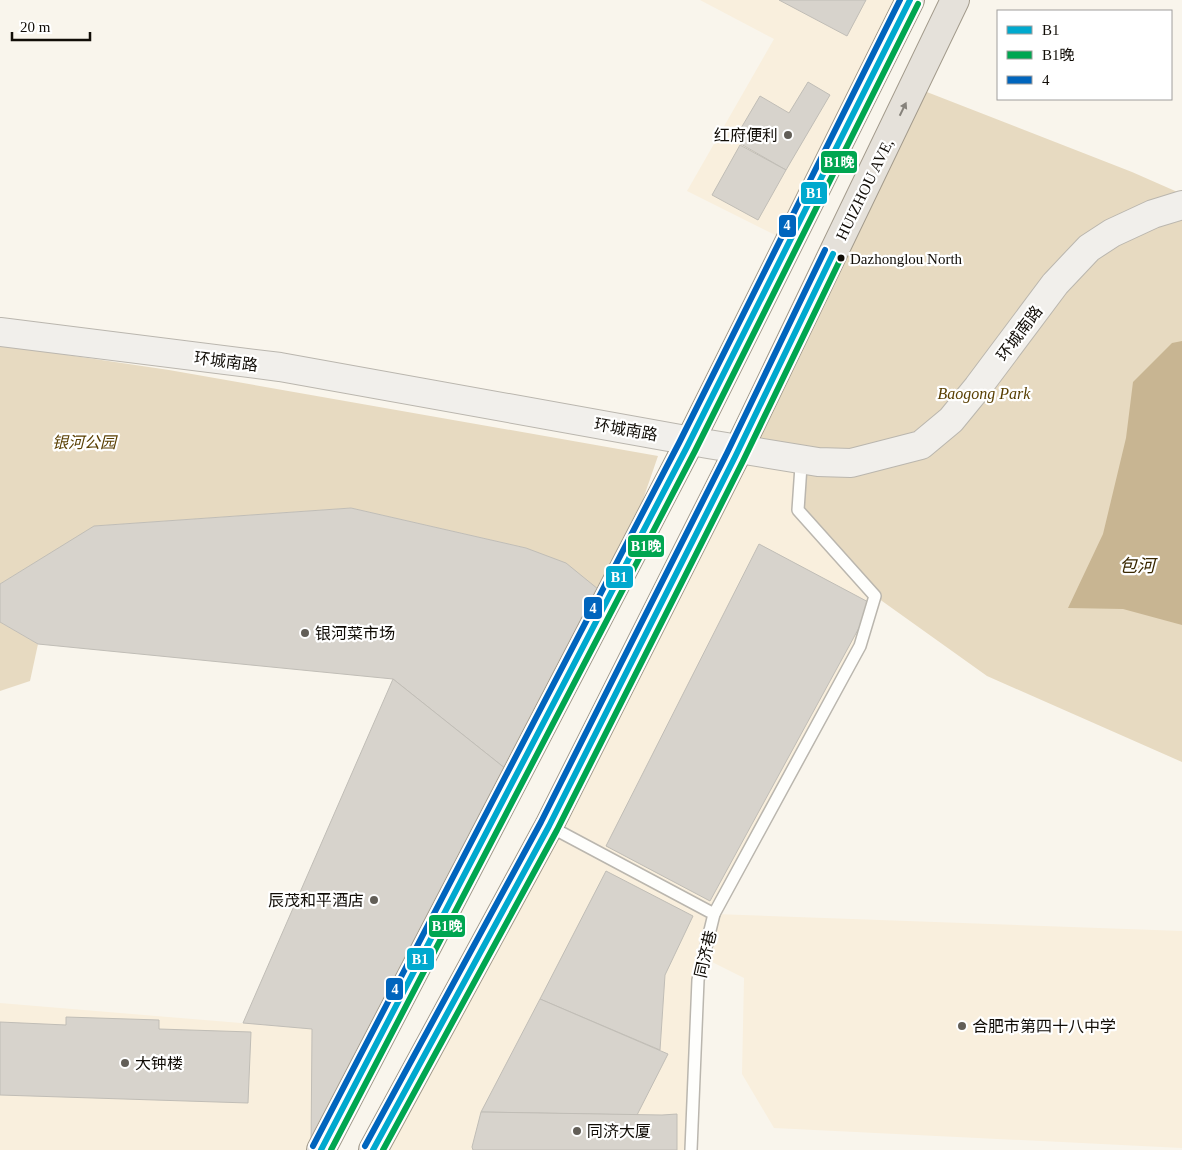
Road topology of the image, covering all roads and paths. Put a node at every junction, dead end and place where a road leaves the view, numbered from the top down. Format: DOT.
graph roads {
  1 [pos="910,0"];
  2 [pos="955,0"];
  3 [pos="1182,205"];
  4 [pos="0,332"];
  5 [pos="690,440"];
  6 [pos="738,449"];
  7 [pos="801,466"];
  8 [pos="549,826"];
  9 [pos="714,914"];
  10 [pos="321,1150"];
  11 [pos="373,1150"];
  12 [pos="692,1150"];
  1 -- 5 [label="main road"];
  6 -- 2 [label="main road, HUIZHOU AVE,, one-way"];
  3 -- 6 [label="street, 环城南路"];
  4 -- 5 [label="street, 环城南路"];
  5 -- 6 [label="street, 环城南路"];
  5 -- 10 [label="main road"];
  6 -- 8 [label="main road, HUIZHOU AVE,"];
  7 -- 9 [label="lane"];
  8 -- 9 [label="lane, 同济巷"];
  8 -- 11 [label="main road, HUIZHOU AVE,"];
  9 -- 12 [label="lane, 同济巷"];
}
